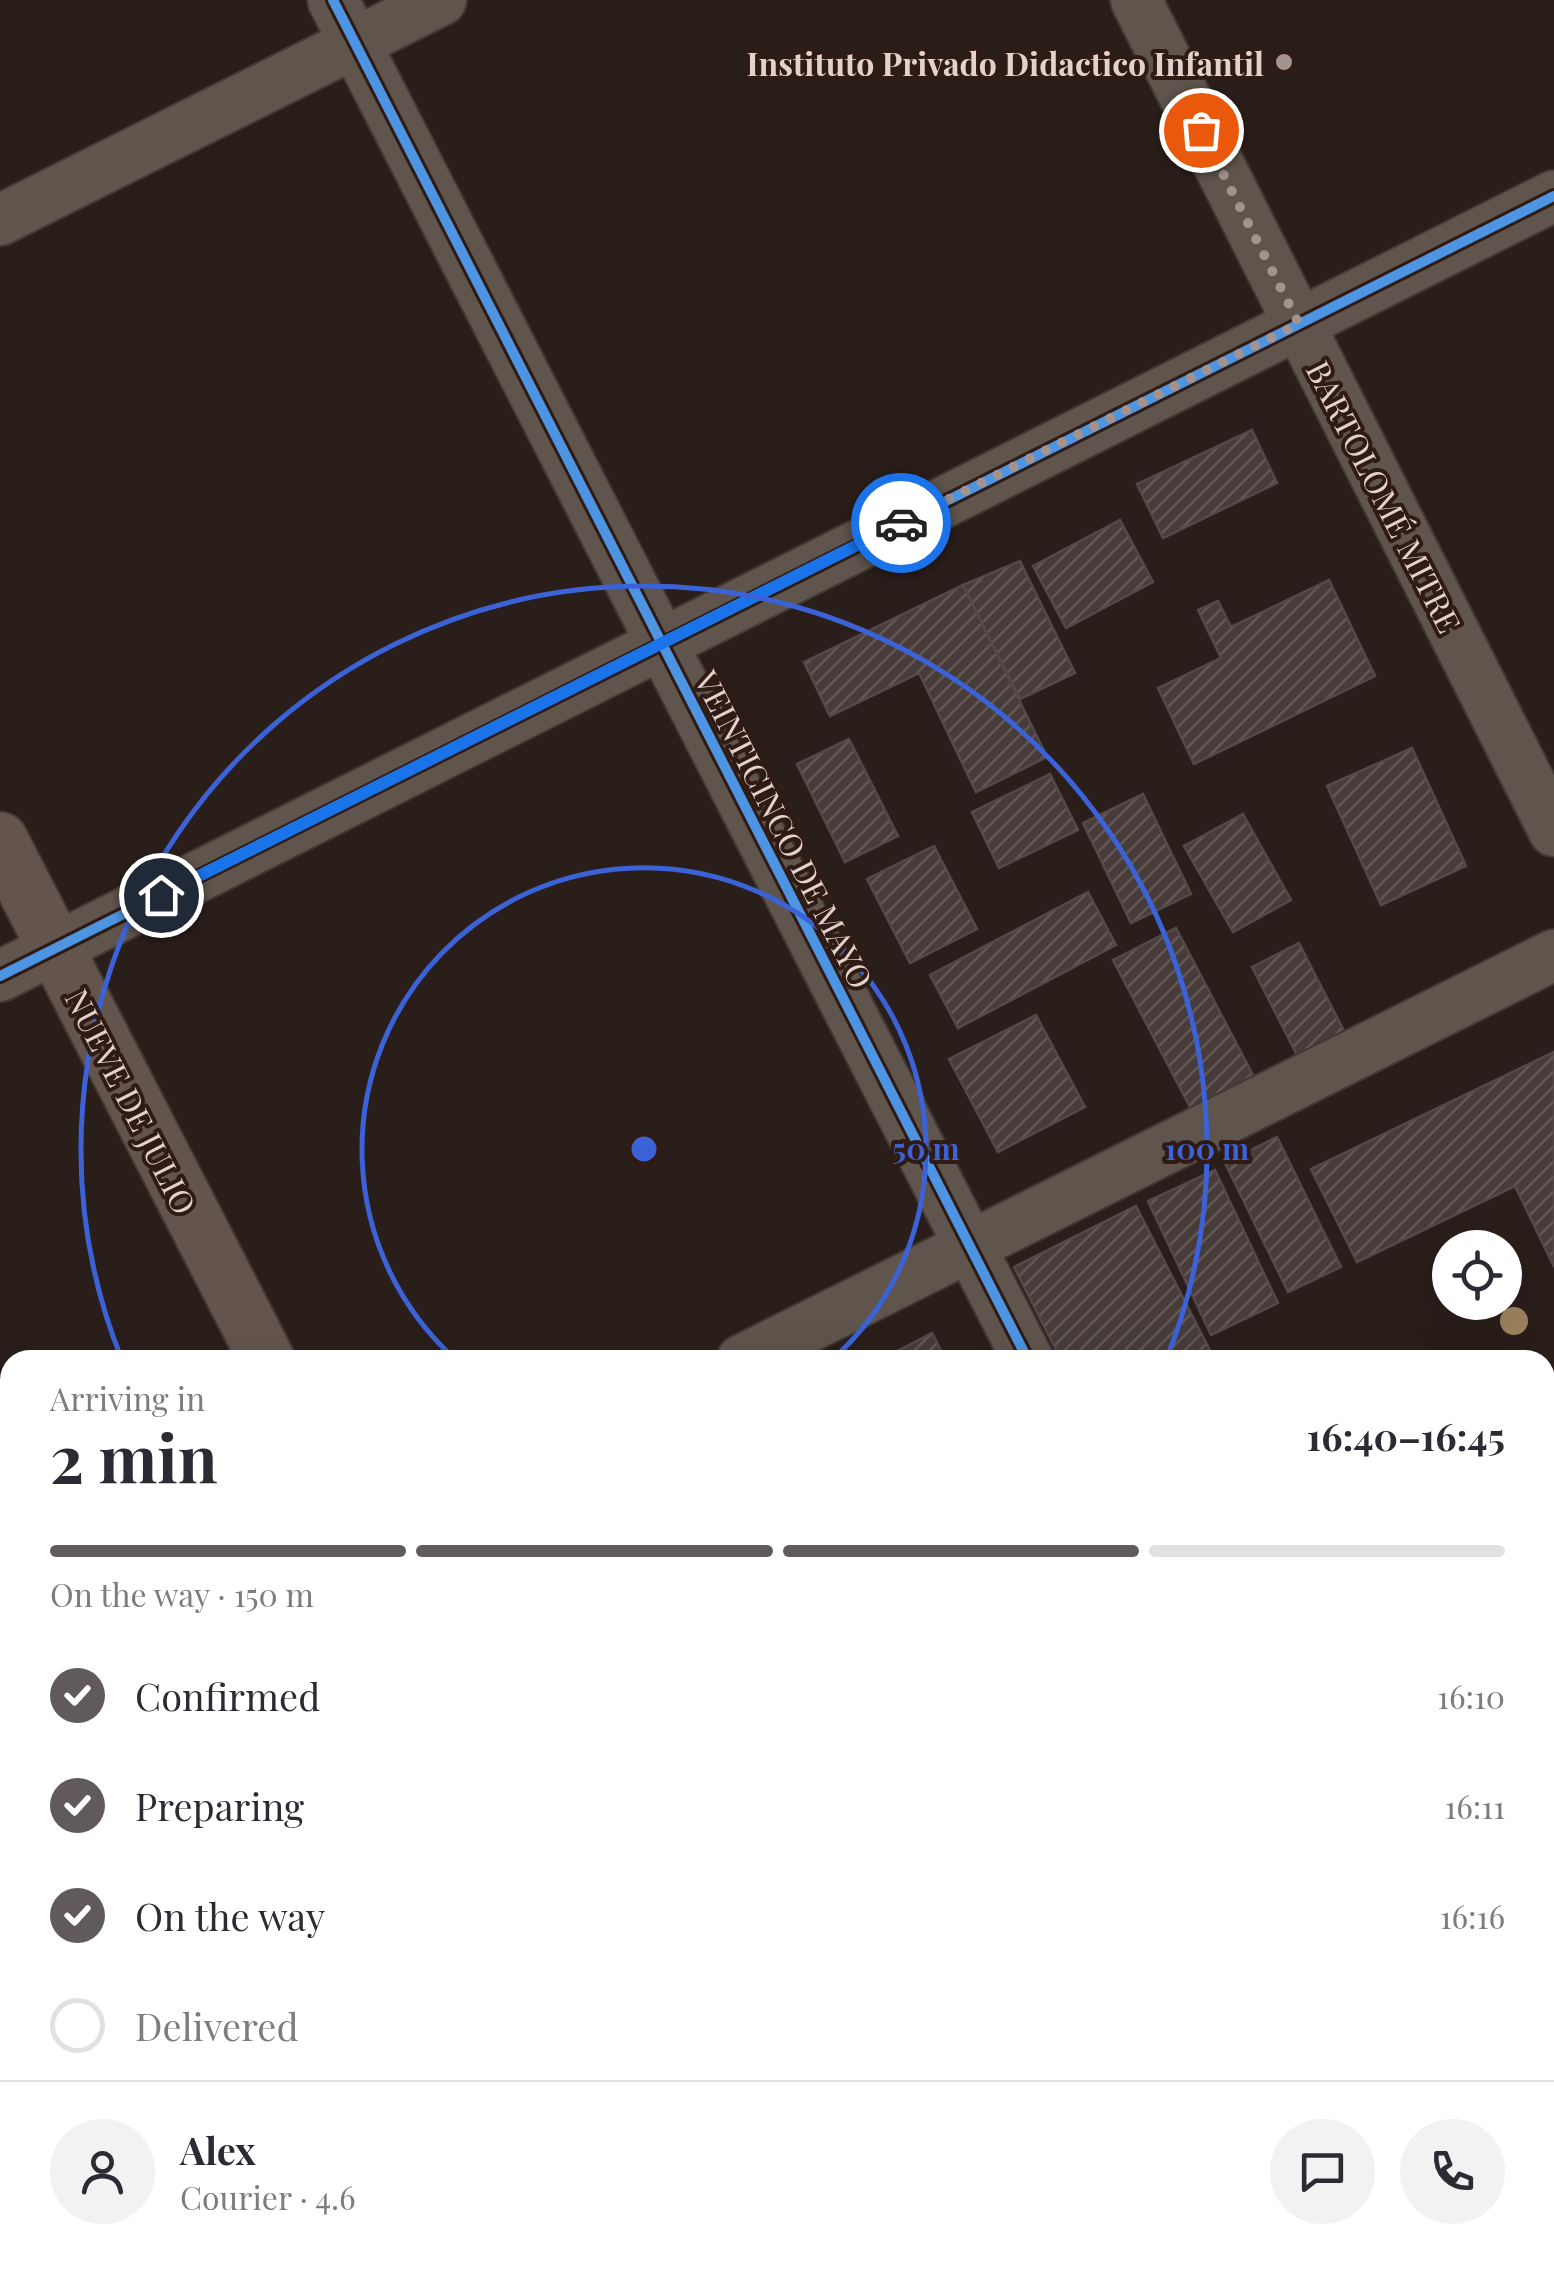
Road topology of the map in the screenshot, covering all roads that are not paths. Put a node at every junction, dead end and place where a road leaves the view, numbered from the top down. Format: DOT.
graph roads {
  1 [pos="441,0"];
  2 [pos="1136,0"];
  3 [pos="343,22"];
  4 [pos="1554,196"];
  5 [pos="0,220"];
  6 [pos="1299,324"];
  7 [pos="661,643"];
  8 [pos="1554,831"];
  9 [pos="0,840"];
  10 [pos="54,949"];
  11 [pos="1554,955"];
  12 [pos="0,976"];
  13 [pos="971,1246"];
  14 [pos="261,1350"];
  15 [pos="762,1350"];
  16 [pos="1023,1350"];
  1 -- 3 [label="street"];
  2 -- 6 [label="street, BARTOLOMÉ MITRE"];
  3 -- 5 [label="street"];
  3 -- 7 [label="street, VEINTICINCO DE MAYO"];
  4 -- 6 [label="street"];
  6 -- 7 [label="street"];
  6 -- 8 [label="street, BARTOLOMÉ MITRE"];
  7 -- 10 [label="street"];
  7 -- 13 [label="street, VEINTICINCO DE MAYO"];
  9 -- 10 [label="main road, NUEVE DE JULIO"];
  10 -- 12 [label="street"];
  10 -- 14 [label="main road, NUEVE DE JULIO"];
  11 -- 13 [label="street"];
  13 -- 15 [label="street"];
  13 -- 16 [label="street, VEINTICINCO DE MAYO"];
}
